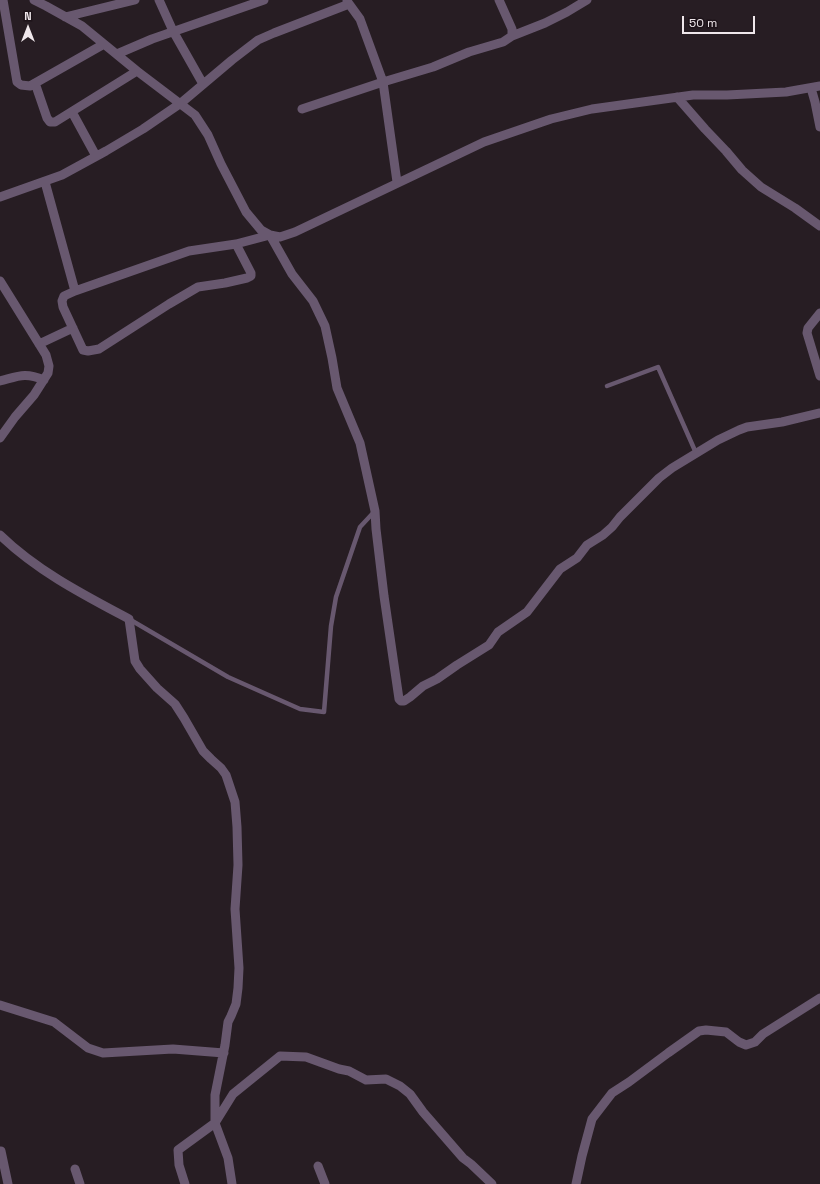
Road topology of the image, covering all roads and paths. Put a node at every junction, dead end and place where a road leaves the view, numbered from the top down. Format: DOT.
graph roads {
  1 [pos="3,0"];
  2 [pos="34,0"];
  3 [pos="135,0"];
  4 [pos="160,0"];
  5 [pos="264,0"];
  6 [pos="499,0"];
  7 [pos="587,0"];
  8 [pos="348,2"];
  9 [pos="65,17"];
  10 [pos="173,31"];
  11 [pos="512,36"];
  12 [pos="104,44"];
  13 [pos="117,54"];
  14 [pos="137,71"];
  15 [pos="383,82"];
  16 [pos="35,83"];
  17 [pos="203,84"];
  18 [pos="816,87"];
  19 [pos="677,97"];
  20 [pos="181,104"];
  21 [pos="302,109"];
  22 [pos="72,112"];
  23 [pos="820,127"];
  24 [pos="96,156"];
  25 [pos="45,182"];
  26 [pos="397,182"];
  27 [pos="0,197"];
  28 [pos="820,226"];
  29 [pos="270,235"];
  30 [pos="236,244"];
  31 [pos="0,281"];
  32 [pos="75,291"];
  33 [pos="820,313"];
  34 [pos="73,328"];
  35 [pos="39,344"];
  36 [pos="820,376"];
  37 [pos="44,380"];
  38 [pos="0,381"];
  39 [pos="607,386"];
  40 [pos="820,413"];
  41 [pos="0,438"];
  42 [pos="696,453"];
  43 [pos="375,511"];
  44 [pos="0,535"];
  45 [pos="129,619"];
  46 [pos="820,998"];
  47 [pos="0,1005"];
  48 [pos="224,1053"];
  49 [pos="215,1123"];
  50 [pos="0,1151"];
  51 [pos="318,1166"];
  52 [pos="75,1169"];
  53 [pos="8,1184"];
  54 [pos="80,1184"];
  55 [pos="185,1184"];
  56 [pos="232,1184"];
  57 [pos="324,1184"];
  58 [pos="492,1184"];
  59 [pos="576,1184"];
  1 -- 16 [label="street"];
  2 -- 9 [label="street"];
  3 -- 9 [label="street"];
  4 -- 10 [label="street"];
  5 -- 10 [label="street"];
  6 -- 11 [label="street"];
  7 -- 11 [label="street"];
  8 -- 15 [label="street"];
  8 -- 17 [label="street"];
  9 -- 12 [label="street"];
  10 -- 13 [label="street"];
  10 -- 17 [label="street"];
  11 -- 15 [label="street"];
  12 -- 13 [label="street"];
  12 -- 16 [label="street"];
  13 -- 14 [label="street"];
  14 -- 20 [label="street"];
  14 -- 22 [label="street"];
  15 -- 21 [label="street"];
  15 -- 26 [label="street"];
  16 -- 22 [label="street"];
  17 -- 20 [label="street"];
  18 -- 19 [label="street"];
  18 -- 23 [label="street"];
  19 -- 26 [label="street"];
  19 -- 28 [label="street"];
  20 -- 24 [label="street"];
  20 -- 29 [label="street"];
  22 -- 24 [label="street"];
  24 -- 25 [label="street"];
  25 -- 27 [label="street"];
  25 -- 32 [label="street"];
  26 -- 29 [label="street"];
  29 -- 30 [label="street"];
  29 -- 43 [label="street"];
  30 -- 32 [label="street"];
  30 -- 34 [label="street"];
  31 -- 35 [label="street"];
  32 -- 34 [label="street"];
  33 -- 36 [label="street"];
  34 -- 35 [label="street"];
  35 -- 37 [label="street"];
  37 -- 38 [label="street"];
  37 -- 41 [label="street"];
  39 -- 42 [label="lane"];
  40 -- 42 [label="street"];
  42 -- 43 [label="street"];
  43 -- 45 [label="lane"];
  44 -- 45 [label="street"];
  45 -- 48 [label="street"];
  46 -- 59 [label="street"];
  47 -- 48 [label="street"];
  48 -- 49 [label="street"];
  49 -- 55 [label="street"];
  49 -- 56 [label="street"];
  49 -- 58 [label="street"];
  50 -- 53 [label="street"];
  51 -- 57 [label="street"];
  52 -- 54 [label="street"];
}
